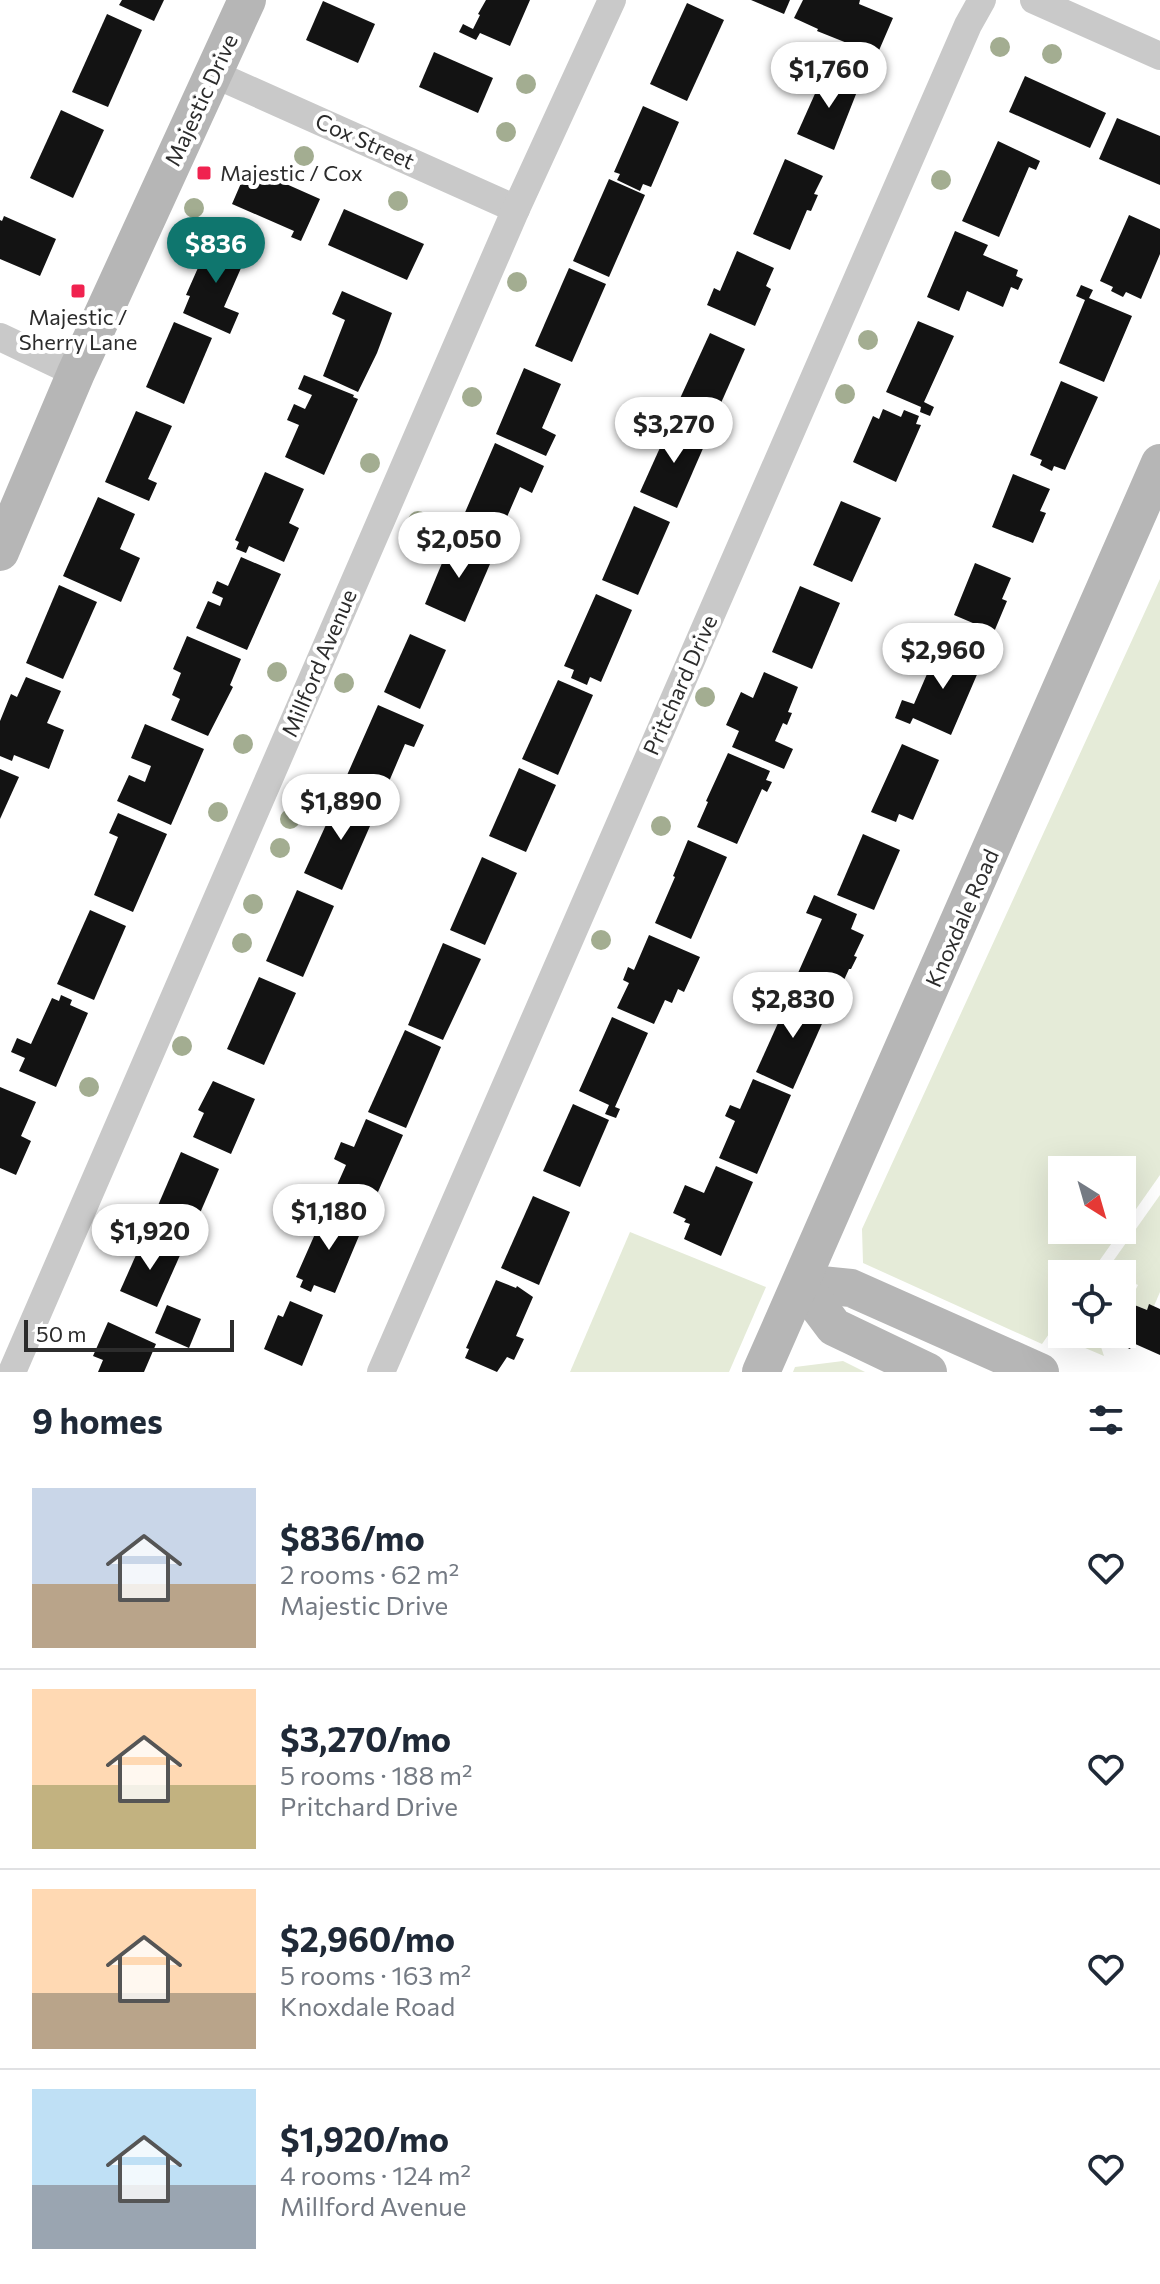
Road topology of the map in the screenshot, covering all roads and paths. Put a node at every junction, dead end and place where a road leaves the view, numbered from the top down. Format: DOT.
graph roads {
  1 [pos="247,0"];
  2 [pos="612,0"];
  3 [pos="982,0"];
  4 [pos="1034,0"];
  5 [pos="1160,56"];
  6 [pos="214,74"];
  7 [pos="516,209"];
  8 [pos="0,337"];
  9 [pos="76,373"];
  10 [pos="1160,463"];
  11 [pos="0,552"];
  12 [pos="801,1283"];
  13 [pos="12,1372"];
  14 [pos="381,1372"];
  15 [pos="761,1372"];
  16 [pos="928,1372"];
  17 [pos="1040,1372"];
  1 -- 6 [label="street, Majestic Drive"];
  2 -- 7 [label="street, Millford Avenue"];
  3 -- 14 [label="street, Pritchard Drive"];
  4 -- 5 [label="street"];
  6 -- 7 [label="street, Cox Street"];
  6 -- 9 [label="street, Majestic Drive"];
  7 -- 13 [label="street, Millford Avenue"];
  8 -- 9 [label="street"];
  9 -- 11 [label="street, Majestic Drive"];
  10 -- 12 [label="street, Knoxdale Road"];
  12 -- 15 [label="street, Knoxdale Road"];
  12 -- 16 [label="street"];
  12 -- 17 [label="street"];
}
